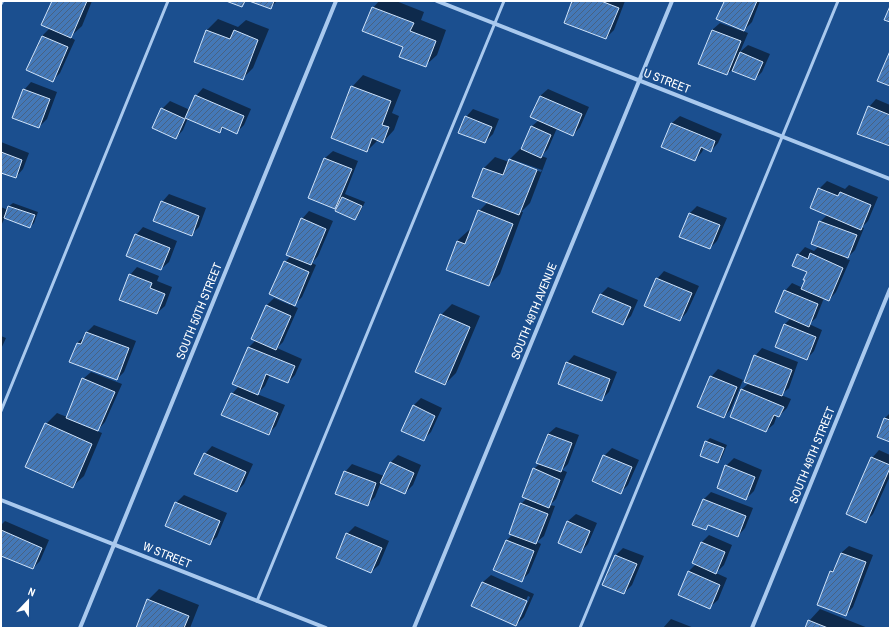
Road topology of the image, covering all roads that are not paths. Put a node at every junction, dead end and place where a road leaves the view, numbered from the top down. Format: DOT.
graph roads {
  1 [pos="168,1"];
  2 [pos="336,1"];
  3 [pos="437,1"];
  4 [pos="504,1"];
  5 [pos="672,1"];
  6 [pos="838,1"];
  7 [pos="495,24"];
  8 [pos="639,81"];
  9 [pos="782,137"];
  10 [pos="890,179"];
  11 [pos="890,289"];
  12 [pos="1,412"];
  13 [pos="1,500"];
  14 [pos="115,544"];
  15 [pos="257,601"];
  16 [pos="80,628"];
  17 [pos="326,628"];
  18 [pos="414,628"];
  19 [pos="580,628"];
  20 [pos="752,628"];
  1 -- 12 [label="lane"];
  2 -- 14 [label="street, SOUTH 50TH STREET"];
  3 -- 7 [label="street, U STREET"];
  4 -- 7 [label="lane"];
  5 -- 8 [label="street, SOUTH 49TH AVENUE"];
  6 -- 9 [label="lane"];
  7 -- 8 [label="street, U STREET"];
  7 -- 15 [label="lane"];
  8 -- 9 [label="street, U STREET"];
  8 -- 18 [label="street, SOUTH 49TH AVENUE"];
  9 -- 10 [label="street, U STREET"];
  9 -- 19 [label="lane"];
  11 -- 20 [label="street, SOUTH 49TH STREET"];
  13 -- 14 [label="street, W STREET"];
  14 -- 15 [label="street, W STREET"];
  14 -- 16 [label="street, SOUTH 50TH STREET"];
  15 -- 17 [label="street, W STREET"];
}
